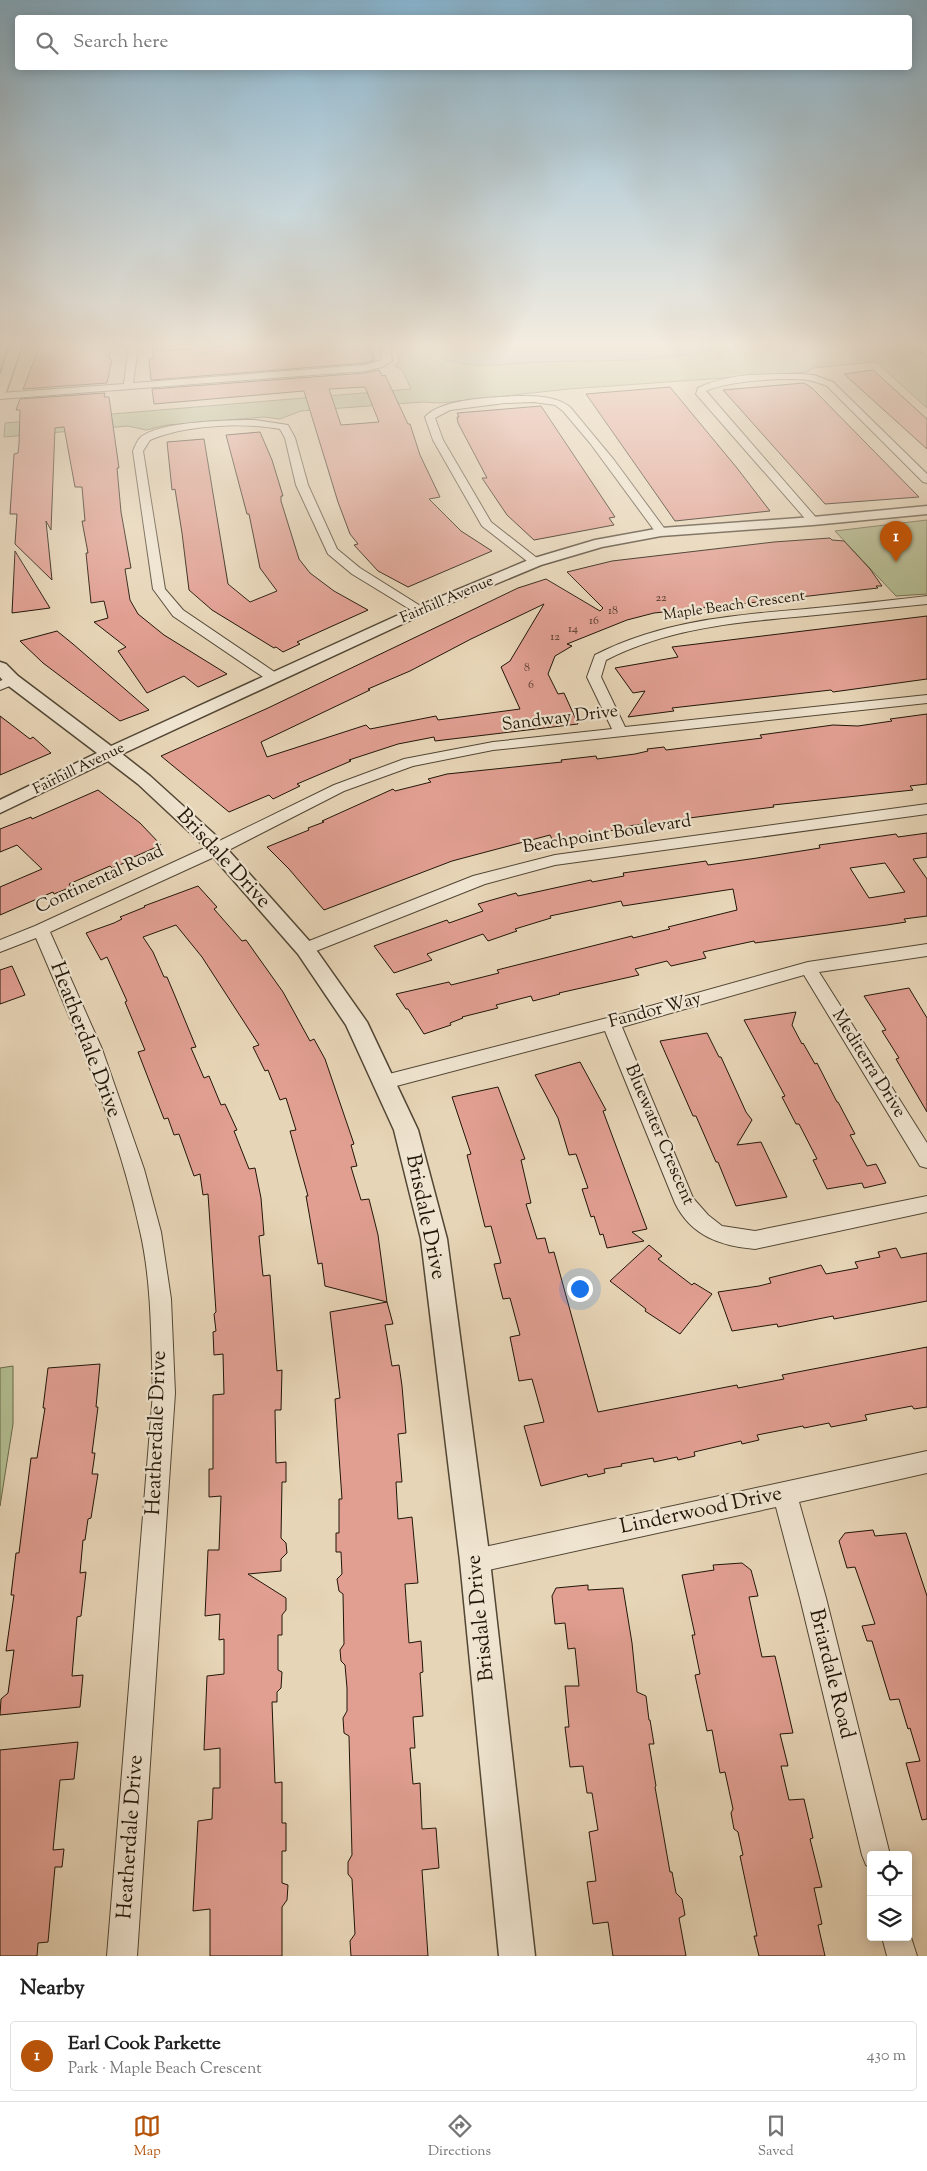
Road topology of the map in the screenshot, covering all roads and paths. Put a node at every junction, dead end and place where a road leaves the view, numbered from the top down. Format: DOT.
graph roads {
  1 [pos="155,433"];
  2 [pos="288,433"];
  3 [pos="436,433"];
  4 [pos="587,433"];
  5 [pos="736,433"];
  6 [pos="880,433"];
  7 [pos="927,480"];
  8 [pos="927,510"];
  9 [pos="813,521"];
  10 [pos="661,532"];
  11 [pos="536,562"];
  12 [pos="927,600"];
  13 [pos="421,610"];
  14 [pos="0,667"];
  15 [pos="274,678"];
  16 [pos="6,683"];
  17 [pos="927,698"];
  18 [pos="620,731"];
  19 [pos="109,754"];
  20 [pos="0,807"];
  21 [pos="927,809"];
  22 [pos="216,849"];
  23 [pos="41,930"];
  24 [pos="0,946"];
  25 [pos="305,949"];
  26 [pos="927,950"];
  27 [pos="808,968"];
  28 [pos="611,1023"];
  29 [pos="385,1082"];
  30 [pos="927,1160"];
  31 [pos="927,1204"];
  32 [pos="927,1462"];
  33 [pos="784,1493"];
  34 [pos="475,1561"];
  35 [pos="875,1851"];
  36 [pos="898,1941"];
  37 [pos="122,1956"];
  38 [pos="517,1956"];
  39 [pos="902,1956"];
  1 -- 15 [label="street"];
  2 -- 13 [label="street"];
  3 -- 11 [label="street"];
  4 -- 10 [label="street"];
  5 -- 9 [label="street"];
  6 -- 7 [label="street"];
  8 -- 9 [label="street, Fairhill Avenue"];
  9 -- 10 [label="street, Fairhill Avenue"];
  10 -- 11 [label="street, Fairhill Avenue"];
  11 -- 13 [label="street, Fairhill Avenue"];
  12 -- 18 [label="street, Maple Beach Crescent"];
  13 -- 15 [label="street, Fairhill Avenue"];
  14 -- 16 [label="street, Brisdale Drive"];
  15 -- 19 [label="street, Fairhill Avenue"];
  16 -- 19 [label="street, Brisdale Drive"];
  17 -- 18 [label="street, Sandway Drive"];
  18 -- 22 [label="street, Sandway Drive"];
  19 -- 20 [label="street, Fairhill Avenue"];
  19 -- 22 [label="street, Brisdale Drive"];
  21 -- 25 [label="street, Beachpoint Boulevard"];
  22 -- 23 [label="street, Continental Road"];
  22 -- 25 [label="street, Brisdale Drive"];
  23 -- 24 [label="street, Continental Road"];
  23 -- 37 [label="street, Heatherdale Drive"];
  25 -- 29 [label="street, Brisdale Drive"];
  26 -- 27 [label="street, Fandor Way"];
  27 -- 28 [label="street, Fandor Way"];
  27 -- 30 [label="street, Mediterra Drive"];
  28 -- 29 [label="street, Fandor Way"];
  28 -- 31 [label="street, Bluewater Crescent"];
  29 -- 34 [label="street, Brisdale Drive"];
  32 -- 33 [label="street, Linderwood Drive"];
  33 -- 34 [label="street, Linderwood Drive"];
  33 -- 35 [label="street, Briardale Road"];
  34 -- 38 [label="street, Brisdale Drive"];
  36 -- 39 [label="street"];
}
